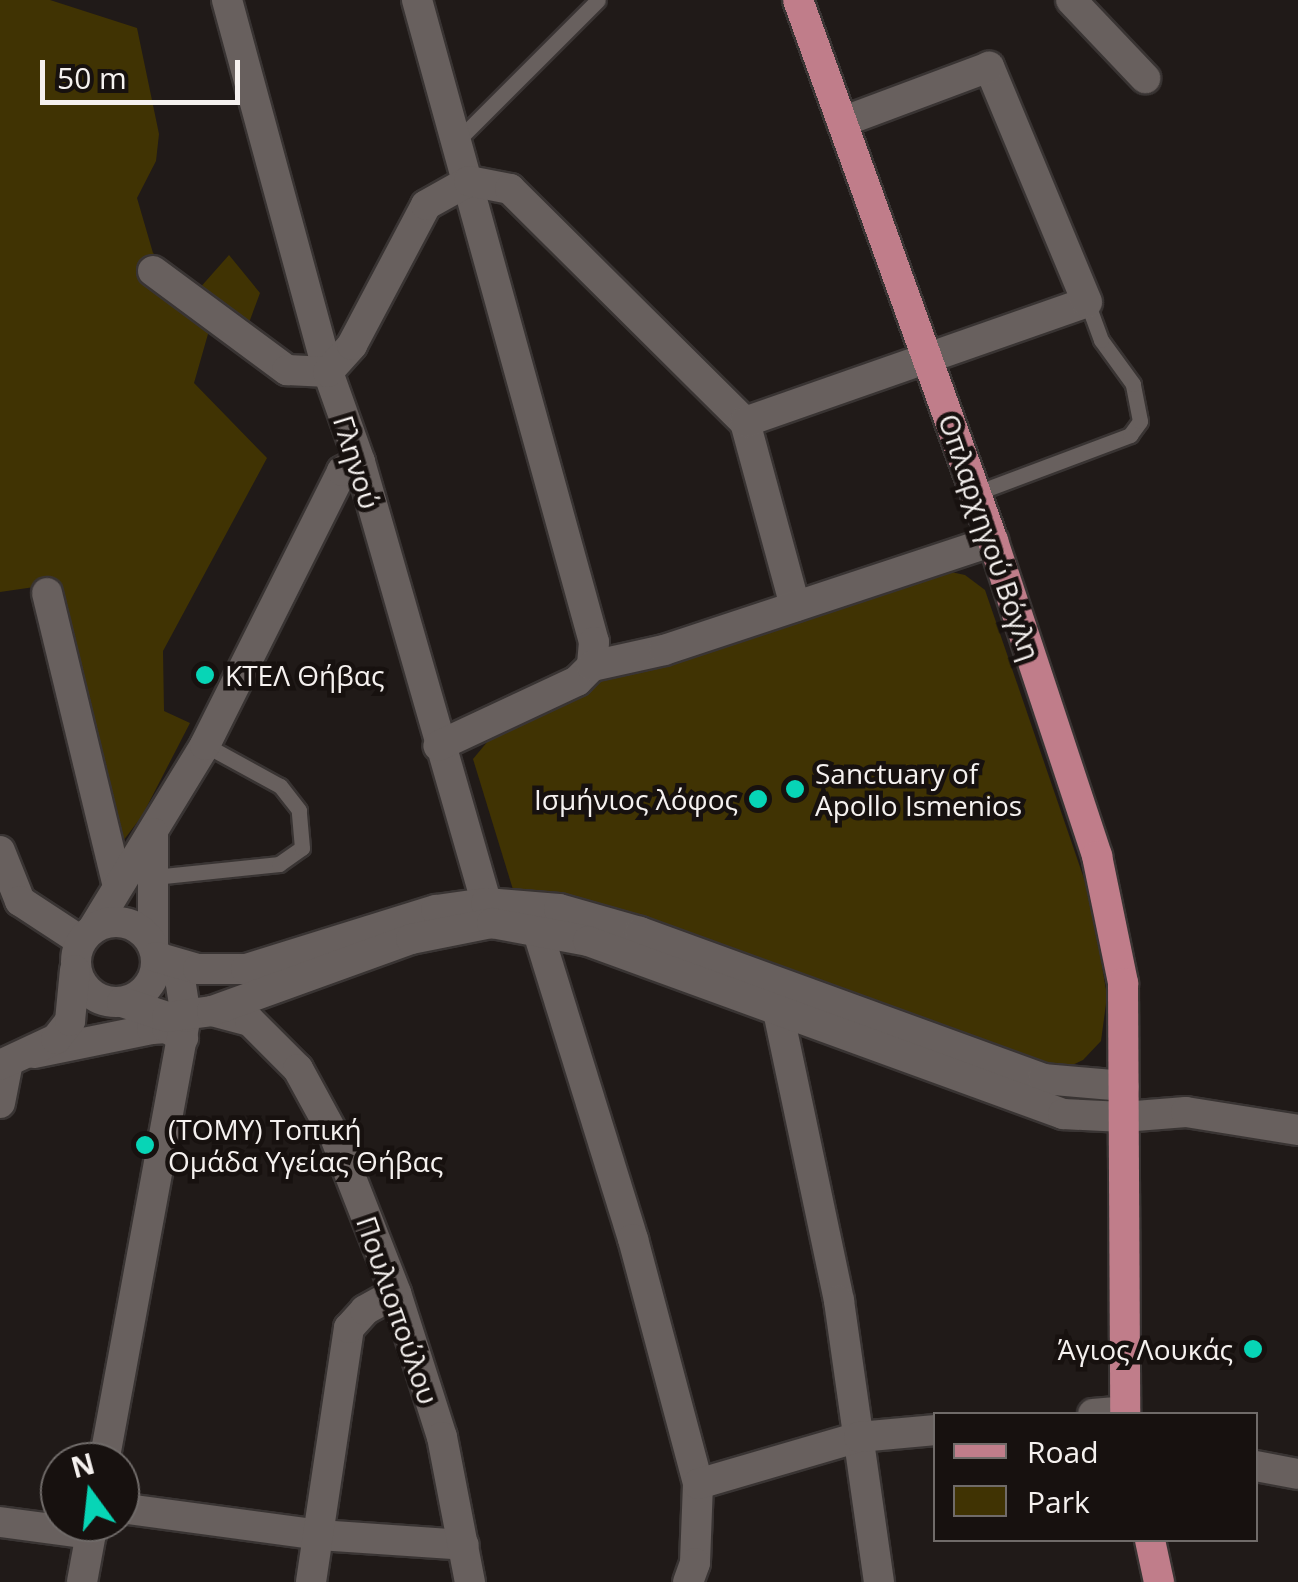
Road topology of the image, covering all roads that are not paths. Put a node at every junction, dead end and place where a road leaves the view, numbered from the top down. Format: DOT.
graph roads {
  1 [pos="227,0"];
  2 [pos="417,0"];
  3 [pos="598,0"];
  4 [pos="798,0"];
  5 [pos="1071,0"];
  6 [pos="1145,78"];
  7 [pos="842,122"];
  8 [pos="458,141"];
  9 [pos="469,181"];
  10 [pos="153,272"];
  11 [pos="1087,302"];
  12 [pos="926,354"];
  13 [pos="328,372"];
  14 [pos="745,422"];
  15 [pos="360,462"];
  16 [pos="976,493"];
  17 [pos="994,540"];
  18 [pos="46,593"];
  19 [pos="794,606"];
  20 [pos="592,666"];
  21 [pos="205,744"];
  22 [pos="438,746"];
  23 [pos="153,833"];
  24 [pos="0,852"];
  25 [pos="154,877"];
  26 [pos="118,886"];
  27 [pos="10,902"];
  28 [pos="489,913"];
  29 [pos="536,928"];
  30 [pos="83,945"];
  31 [pos="162,956"];
  32 [pos="765,998"];
  33 [pos="122,1002"];
  34 [pos="194,1022"];
  35 [pos="14,1060"];
  36 [pos="1124,1086"];
  37 [pos="0,1103"];
  38 [pos="1123,1117"];
  39 [pos="1298,1130"];
  40 [pos="396,1292"];
  41 [pos="1125,1412"];
  42 [pos="933,1430"];
  43 [pos="859,1437"];
  44 [pos="108,1442"];
  45 [pos="1258,1466"];
  46 [pos="1298,1474"];
  47 [pos="698,1484"];
  48 [pos="140,1511"];
  49 [pos="0,1522"];
  50 [pos="40,1525"];
  51 [pos="318,1535"];
  52 [pos="89,1542"];
  53 [pos="1150,1542"];
  54 [pos="464,1545"];
  55 [pos="82,1582"];
  56 [pos="311,1582"];
  57 [pos="470,1582"];
  58 [pos="688,1582"];
  59 [pos="880,1582"];
  60 [pos="1159,1582"];
  1 -- 13 [label="street, Γληνού"];
  2 -- 8 [label="street"];
  3 -- 8 [label="lane"];
  4 -- 7 [label="main road, Οπλαρχηγού Βόγλη"];
  5 -- 6 [label="street"];
  7 -- 11 [label="street"];
  7 -- 12 [label="main road, Οπλαρχηγού Βόγλη"];
  8 -- 9 [label="street"];
  9 -- 13 [label="street"];
  9 -- 14 [label="street"];
  9 -- 20 [label="street"];
  10 -- 13 [label="street"];
  11 -- 12 [label="street"];
  11 -- 16 [label="lane"];
  12 -- 14 [label="street"];
  12 -- 16 [label="main road, Οπλαρχηγού Βόγλη"];
  13 -- 15 [label="street, Γληνού"];
  14 -- 19 [label="street"];
  15 -- 21 [label="street"];
  15 -- 22 [label="street, Γληνού"];
  16 -- 17 [label="main road, Οπλαρχηγού Βόγλη"];
  17 -- 19 [label="street"];
  17 -- 36 [label="main road, Οπλαρχηγού Βόγλη"];
  18 -- 26 [label="street"];
  19 -- 20 [label="street"];
  20 -- 22 [label="street"];
  21 -- 23 [label="street"];
  21 -- 25 [label="lane"];
  22 -- 28 [label="street, Γληνού"];
  23 -- 25 [label="street"];
  23 -- 26 [label="street"];
  24 -- 27 [label="street"];
  25 -- 31 [label="street"];
  26 -- 30 [label="street"];
  27 -- 30 [label="street"];
  28 -- 29 [label="street"];
  28 -- 31 [label="street"];
  28 -- 32 [label="street"];
  28 -- 34 [label="street"];
  29 -- 32 [label="street"];
  29 -- 47 [label="street"];
  30 -- 31 [label="street"];
  30 -- 33 [label="street"];
  30 -- 35 [label="street"];
  31 -- 33 [label="street"];
  31 -- 34 [label="street"];
  32 -- 36 [label="street"];
  32 -- 38 [label="street"];
  32 -- 43 [label="street"];
  33 -- 34 [label="street, Πουλιοπούλου"];
  34 -- 35 [label="street"];
  34 -- 40 [label="street, Πουλιοπούλου"];
  34 -- 44 [label="street"];
  35 -- 37 [label="street"];
  36 -- 38 [label="main road, Οπλαρχηγού Βόγλη"];
  38 -- 39 [label="street"];
  38 -- 41 [label="main road, Οπλαρχηγού Βόγλη"];
  40 -- 51 [label="street"];
  40 -- 54 [label="street, Πουλιοπούλου"];
  42 -- 43 [label="street"];
  43 -- 47 [label="street"];
  43 -- 59 [label="street"];
  45 -- 46 [label="street"];
  47 -- 58 [label="street"];
  48 -- 51 [label="street"];
  49 -- 50 [label="street"];
  51 -- 54 [label="street"];
  51 -- 56 [label="street"];
  52 -- 55 [label="street"];
  53 -- 60 [label="main road"];
  54 -- 57 [label="street, Πουλιοπούλου"];
}
